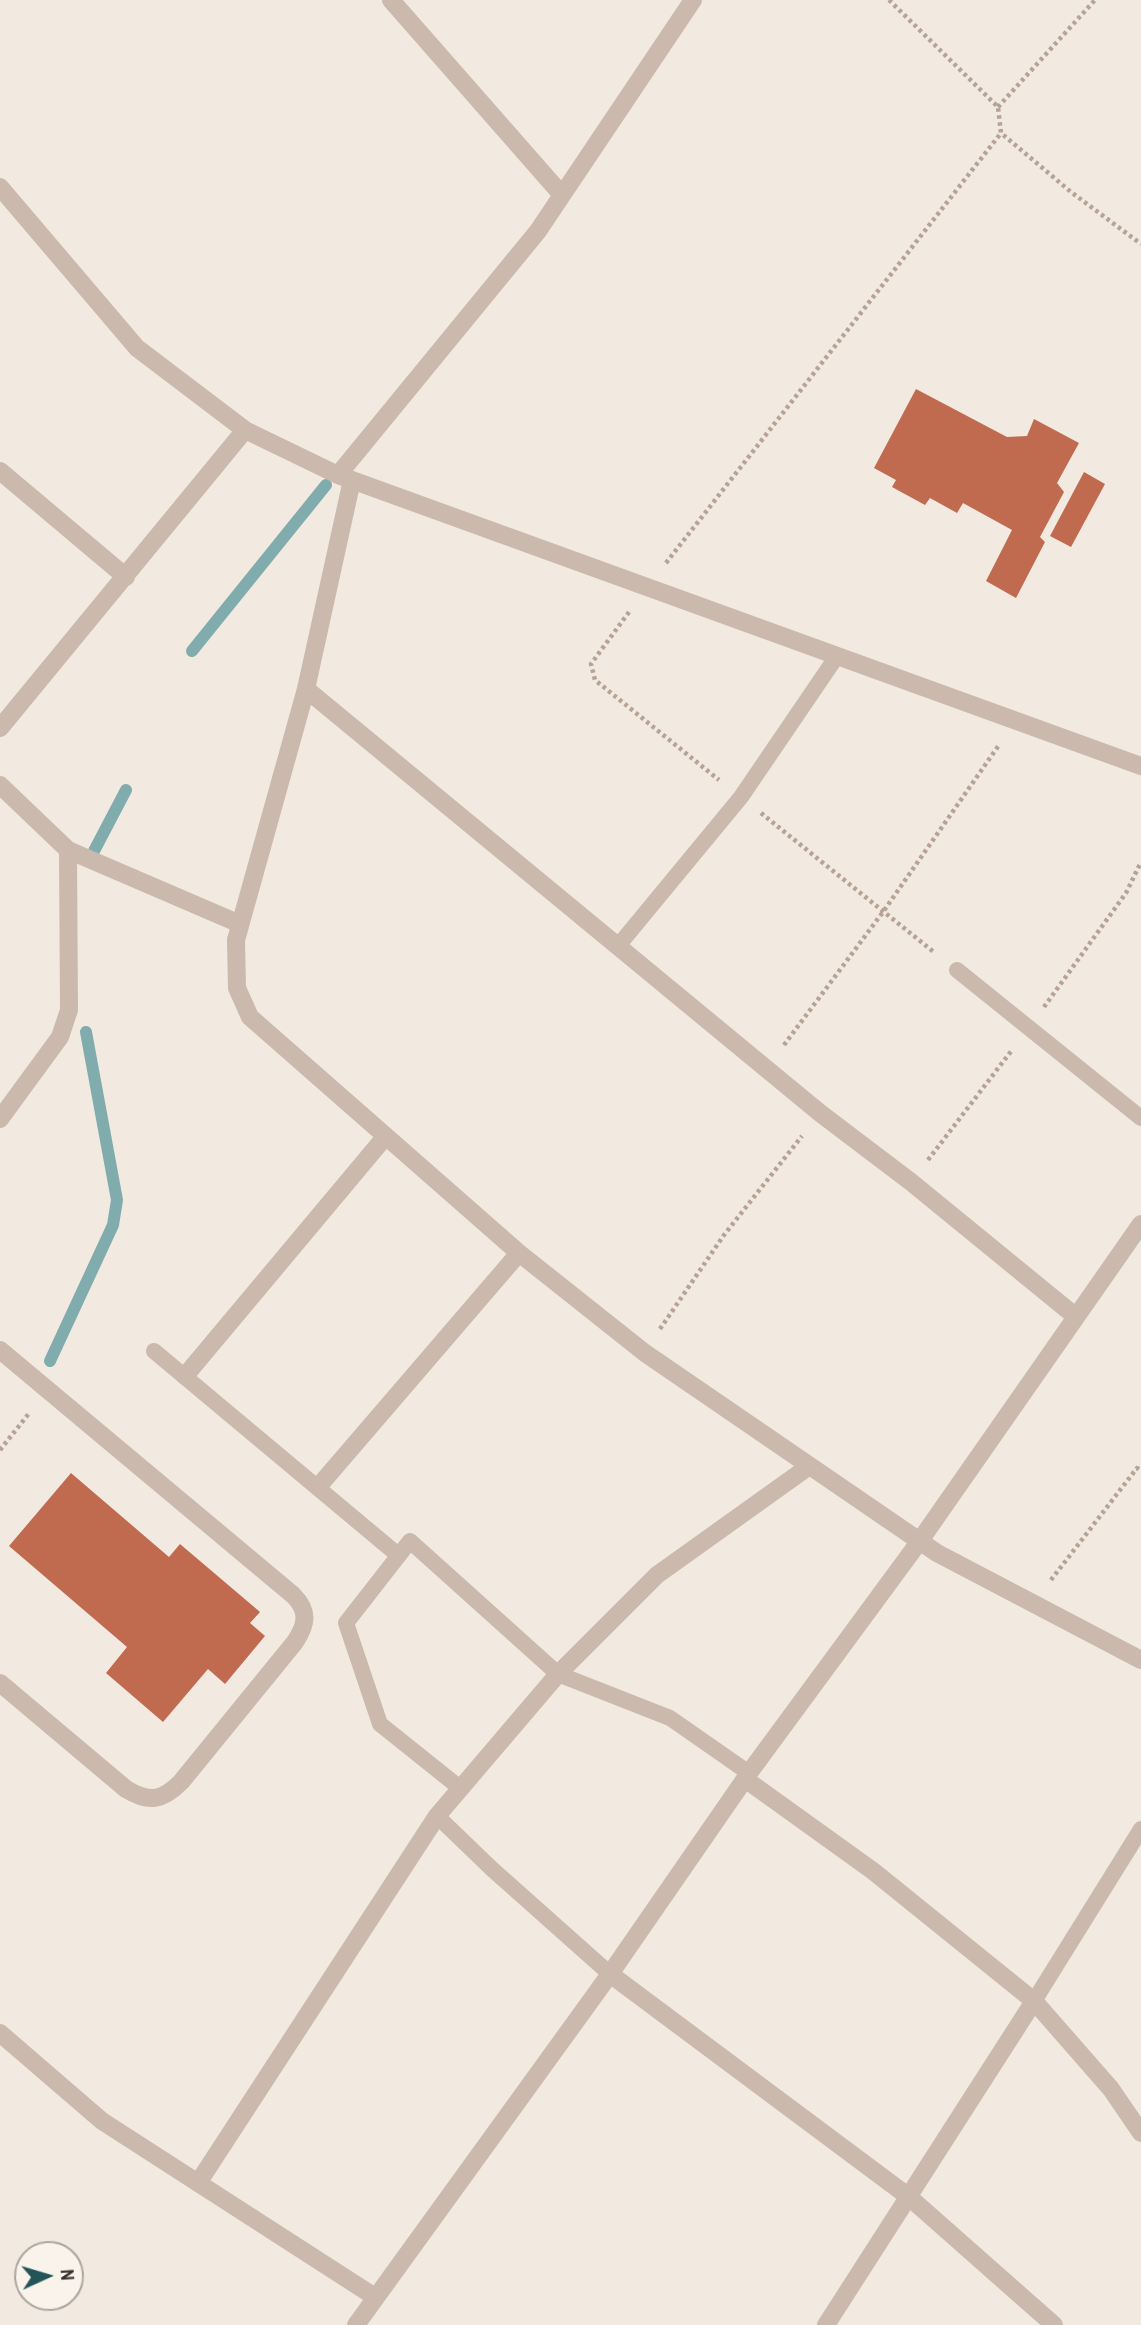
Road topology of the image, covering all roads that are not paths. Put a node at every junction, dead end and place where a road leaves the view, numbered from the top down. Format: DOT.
graph roads {
  1 [pos="391,0"];
  2 [pos="693,0"];
  3 [pos="0,187"];
  4 [pos="562,195"];
  5 [pos="245,430"];
  6 [pos="0,471"];
  7 [pos="345,477"];
  8 [pos="126,577"];
  9 [pos="837,656"];
  10 [pos="306,689"];
  11 [pos="0,729"];
  12 [pos="1141,766"];
  13 [pos="0,785"];
  14 [pos="68,850"];
  15 [pos="240,924"];
  16 [pos="618,946"];
  17 [pos="957,970"];
  18 [pos="1141,1118"];
  19 [pos="0,1119"];
  20 [pos="385,1137"];
  21 [pos="1141,1224"];
  22 [pos="519,1253"];
  23 [pos="1075,1316"];
  24 [pos="0,1350"];
  25 [pos="154,1351"];
  26 [pos="185,1376"];
  27 [pos="808,1467"];
  28 [pos="318,1487"];
  29 [pos="919,1542"];
  30 [pos="398,1555"];
  31 [pos="1141,1660"];
  32 [pos="558,1674"];
  33 [pos="0,1683"];
  34 [pos="747,1776"];
  35 [pos="460,1788"];
  36 [pos="437,1816"];
  37 [pos="1141,1829"];
  38 [pos="610,1974"];
  39 [pos="1034,2001"];
  40 [pos="0,2033"];
  41 [pos="1141,2133"];
  42 [pos="198,2183"];
  43 [pos="909,2197"];
  44 [pos="375,2297"];
  45 [pos="356,2325"];
  46 [pos="826,2325"];
  47 [pos="1054,2325"];
  1 -- 4 [label="street"];
  2 -- 4 [label="street"];
  3 -- 5 [label="street"];
  4 -- 7 [label="street"];
  5 -- 7 [label="street"];
  5 -- 8 [label="street"];
  6 -- 8 [label="street"];
  7 -- 9 [label="street"];
  7 -- 10 [label="street"];
  8 -- 11 [label="street"];
  9 -- 12 [label="street"];
  9 -- 16 [label="lane"];
  10 -- 15 [label="street"];
  10 -- 16 [label="street"];
  13 -- 14 [label="street"];
  14 -- 15 [label="street"];
  14 -- 19 [label="street"];
  15 -- 20 [label="street"];
  16 -- 23 [label="street"];
  17 -- 18 [label="lane"];
  20 -- 22 [label="street"];
  20 -- 26 [label="street"];
  21 -- 23 [label="street"];
  22 -- 27 [label="street"];
  22 -- 28 [label="street"];
  23 -- 29 [label="street"];
  24 -- 33 [label="street"];
  25 -- 26 [label="lane"];
  26 -- 28 [label="lane"];
  27 -- 29 [label="street"];
  27 -- 32 [label="street"];
  28 -- 30 [label="lane"];
  29 -- 31 [label="street"];
  29 -- 34 [label="street"];
  30 -- 32 [label="lane"];
  30 -- 35 [label="lane"];
  32 -- 34 [label="lane"];
  32 -- 35 [label="street"];
  34 -- 38 [label="street"];
  34 -- 39 [label="street"];
  35 -- 36 [label="street"];
  36 -- 38 [label="lane"];
  36 -- 42 [label="street"];
  37 -- 39 [label="lane"];
  38 -- 43 [label="street"];
  38 -- 44 [label="street"];
  39 -- 41 [label="street"];
  39 -- 43 [label="street"];
  40 -- 42 [label="street"];
  42 -- 44 [label="street"];
  43 -- 46 [label="street"];
  43 -- 47 [label="street"];
  44 -- 45 [label="street"];
}
